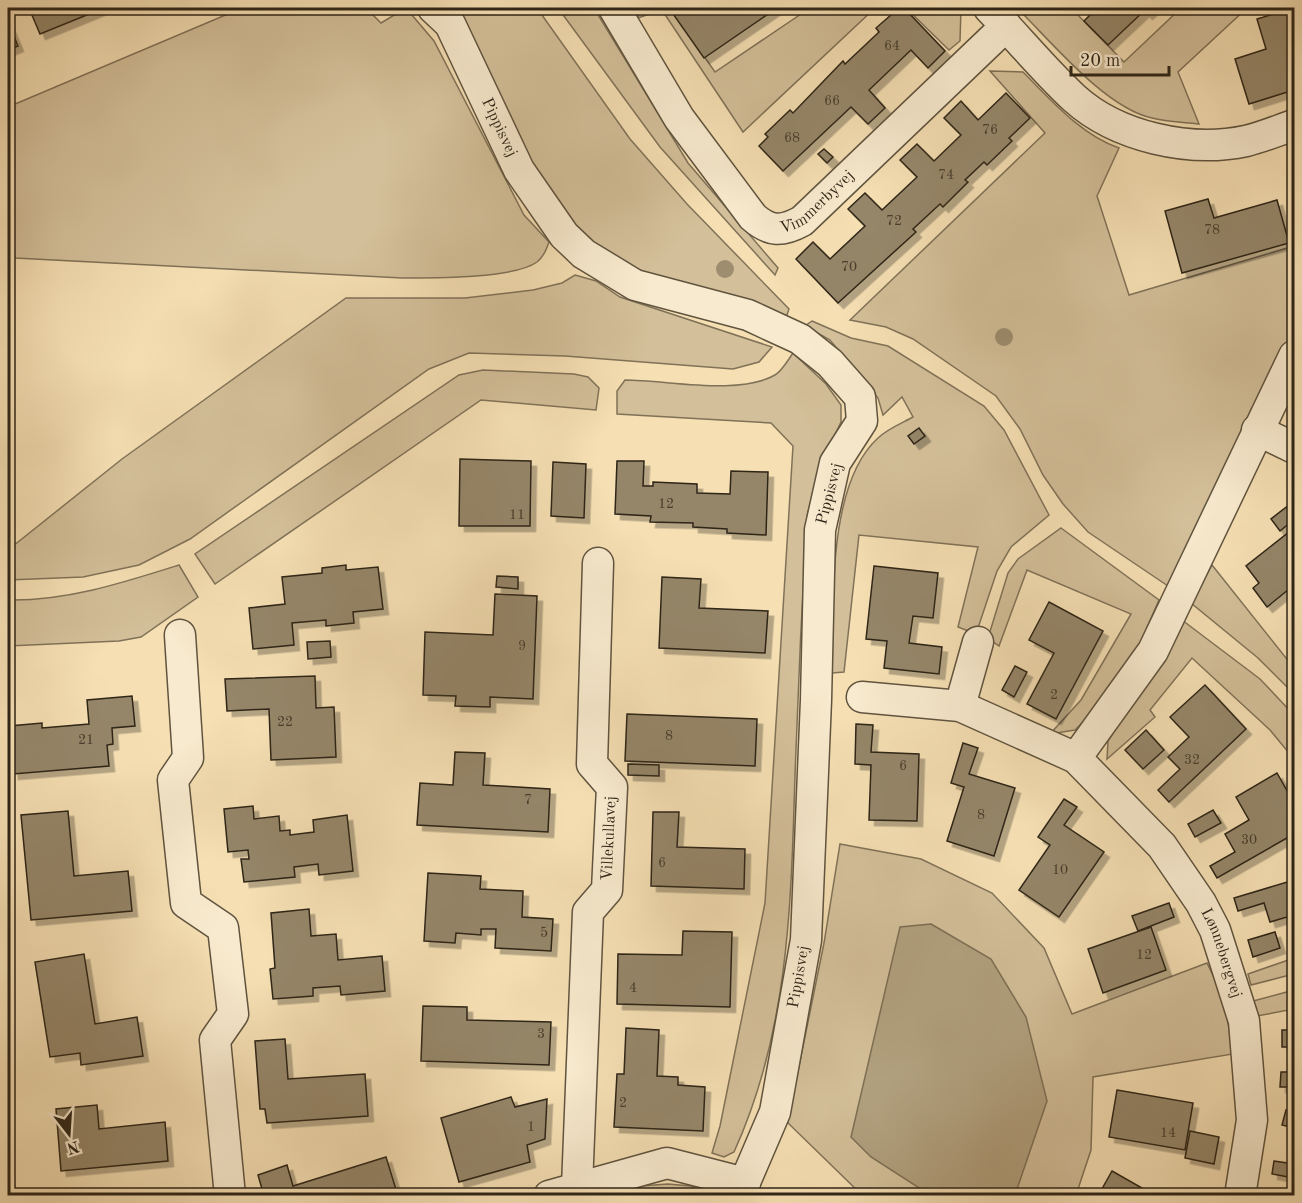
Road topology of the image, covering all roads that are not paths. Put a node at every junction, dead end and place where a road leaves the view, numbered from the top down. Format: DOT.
graph roads {
  1 [pos="433,8"];
  2 [pos="614,8"];
  3 [pos="997,17"];
  4 [pos="1294,125"];
  5 [pos="1294,356"];
  6 [pos="1257,430"];
  7 [pos="1294,448"];
  8 [pos="598,563"];
  9 [pos="180,635"];
  10 [pos="978,642"];
  11 [pos="862,697"];
  12 [pos="960,706"];
  13 [pos="1076,758"];
  14 [pos="742,1189"];
  15 [pos="563,1191"];
  16 [pos="230,1196"];
  17 [pos="1240,1196"];
  1 -- 14 [label="street, Pippisvej"];
  2 -- 3 [label="street, Vimmerbyvej"];
  3 -- 4 [label="street, Vimmerbyvej"];
  5 -- 6 [label="street"];
  6 -- 7 [label="street"];
  6 -- 13 [label="street"];
  8 -- 15 [label="street, Villekullavej"];
  9 -- 16 [label="street"];
  10 -- 12 [label="street"];
  11 -- 12 [label="street, Lønnebergvej"];
  12 -- 13 [label="street, Lønnebergvej"];
  13 -- 17 [label="street, Lønnebergvej"];
  14 -- 15 [label="street, Villekullavej"];
}
